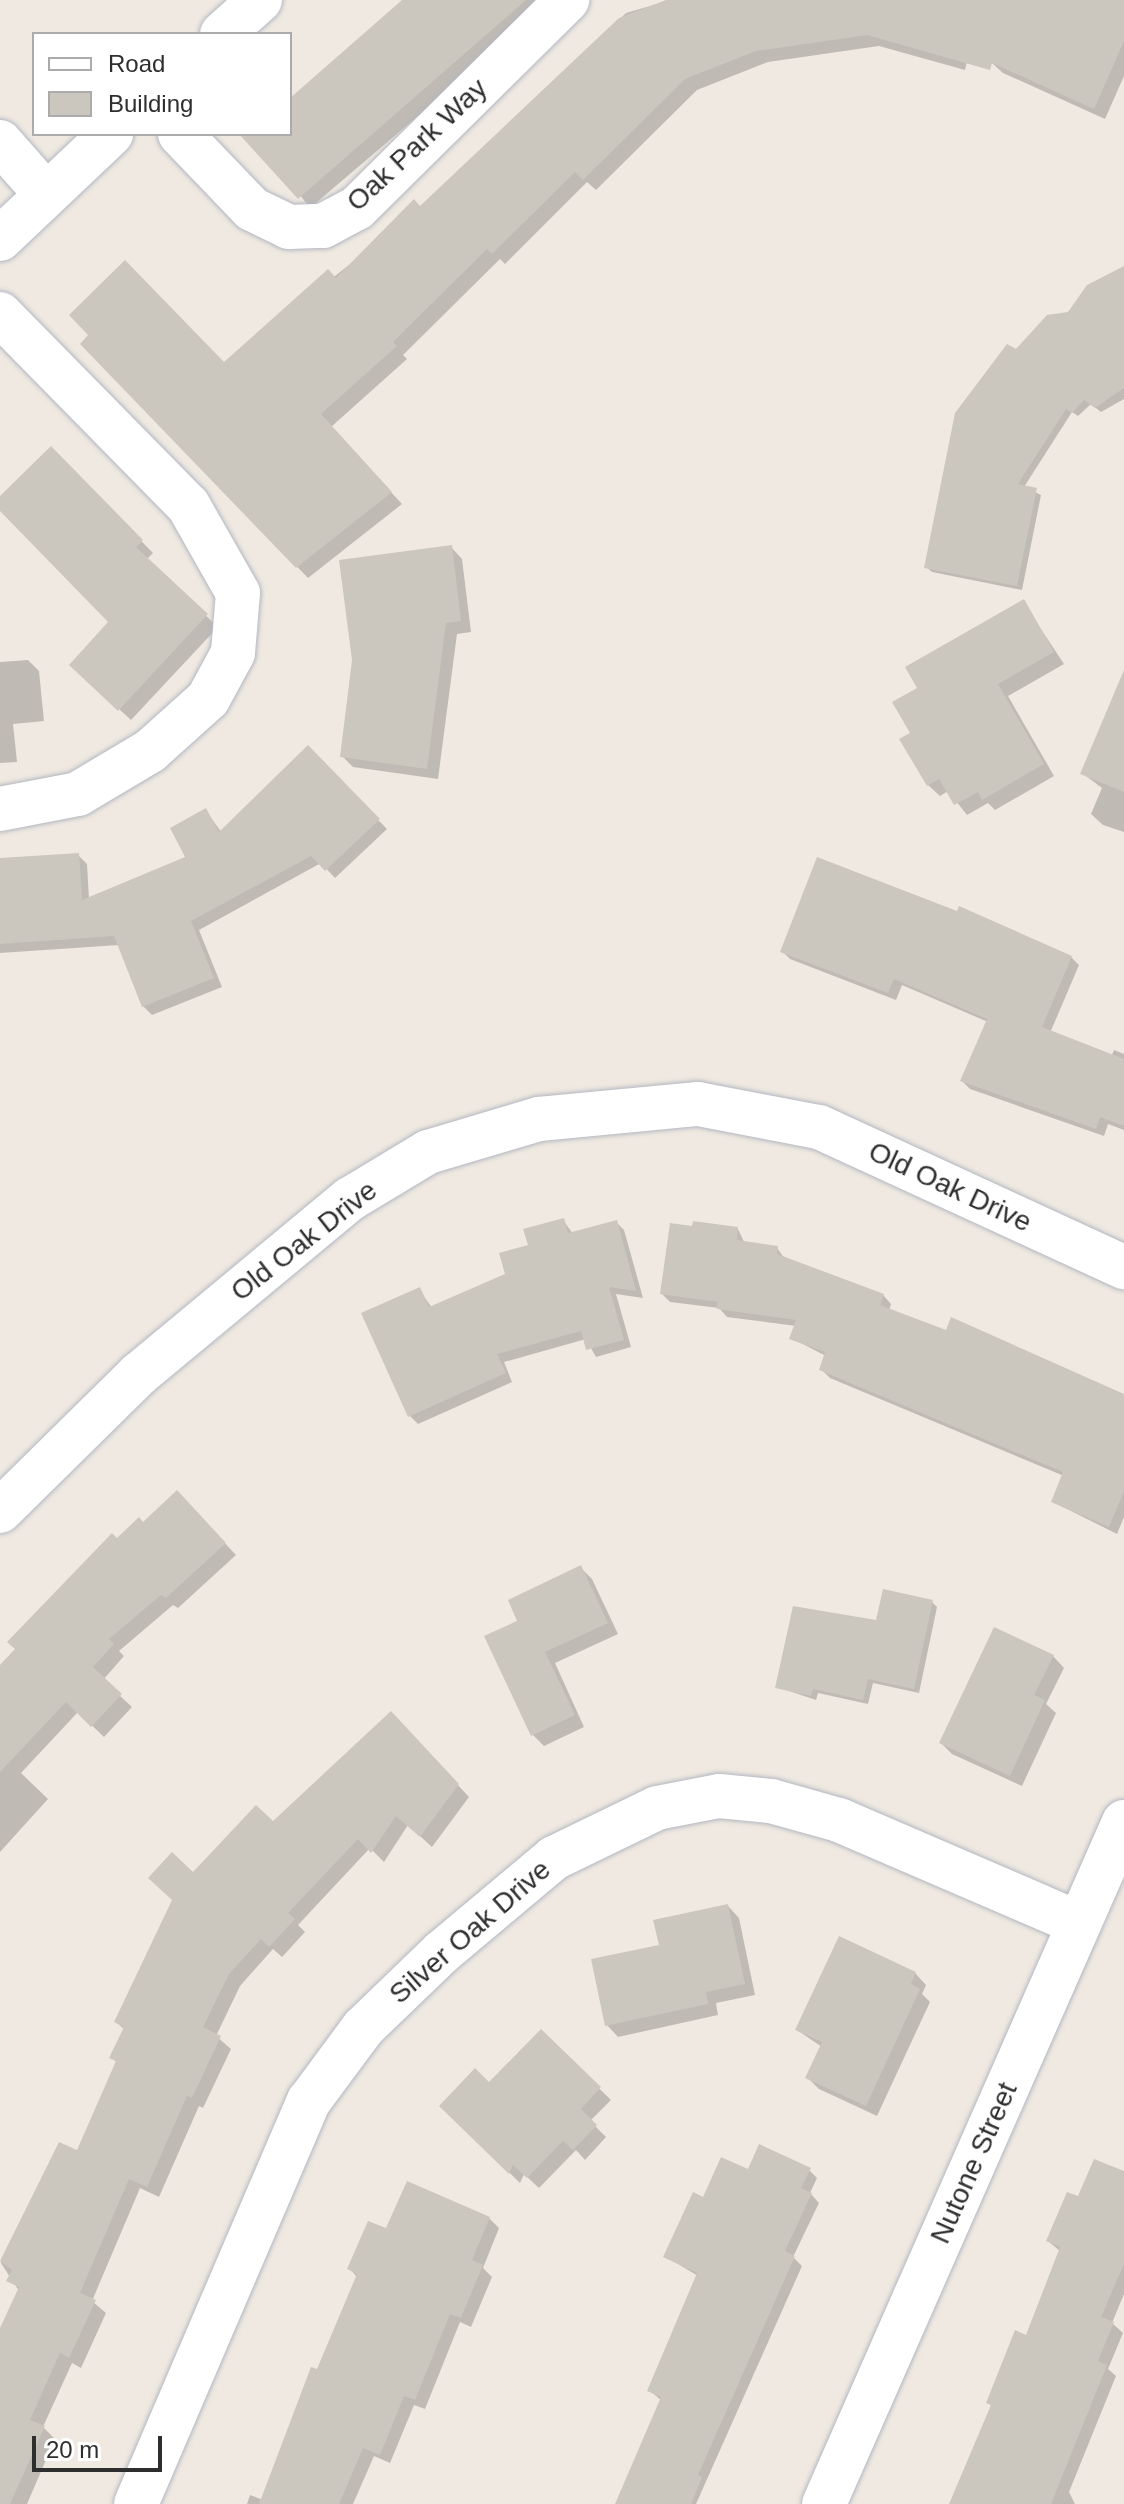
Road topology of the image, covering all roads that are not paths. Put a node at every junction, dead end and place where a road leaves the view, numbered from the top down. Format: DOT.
graph roads {
  1 [pos="260,0"];
  2 [pos="567,0"];
  3 [pos="224,32"];
  4 [pos="109,136"];
  5 [pos="182,136"];
  6 [pos="0,142"];
  7 [pos="45,193"];
  8 [pos="0,239"];
  9 [pos="0,314"];
  10 [pos="0,809"];
  11 [pos="1124,1267"];
  12 [pos="0,1511"];
  13 [pos="1124,1822"];
  14 [pos="1078,1923"];
  15 [pos="136,2504"];
  16 [pos="824,2504"];
  1 -- 3 [label="street"];
  2 -- 5 [label="street, Oak Park Way"];
  4 -- 7 [label="street"];
  6 -- 7 [label="street"];
  7 -- 8 [label="street"];
  9 -- 10 [label="street"];
  11 -- 12 [label="street, Old Oak Drive"];
  13 -- 14 [label="street, Nutone Street"];
  14 -- 15 [label="street, Silver Oak Drive"];
  14 -- 16 [label="street, Nutone Street"];
}
